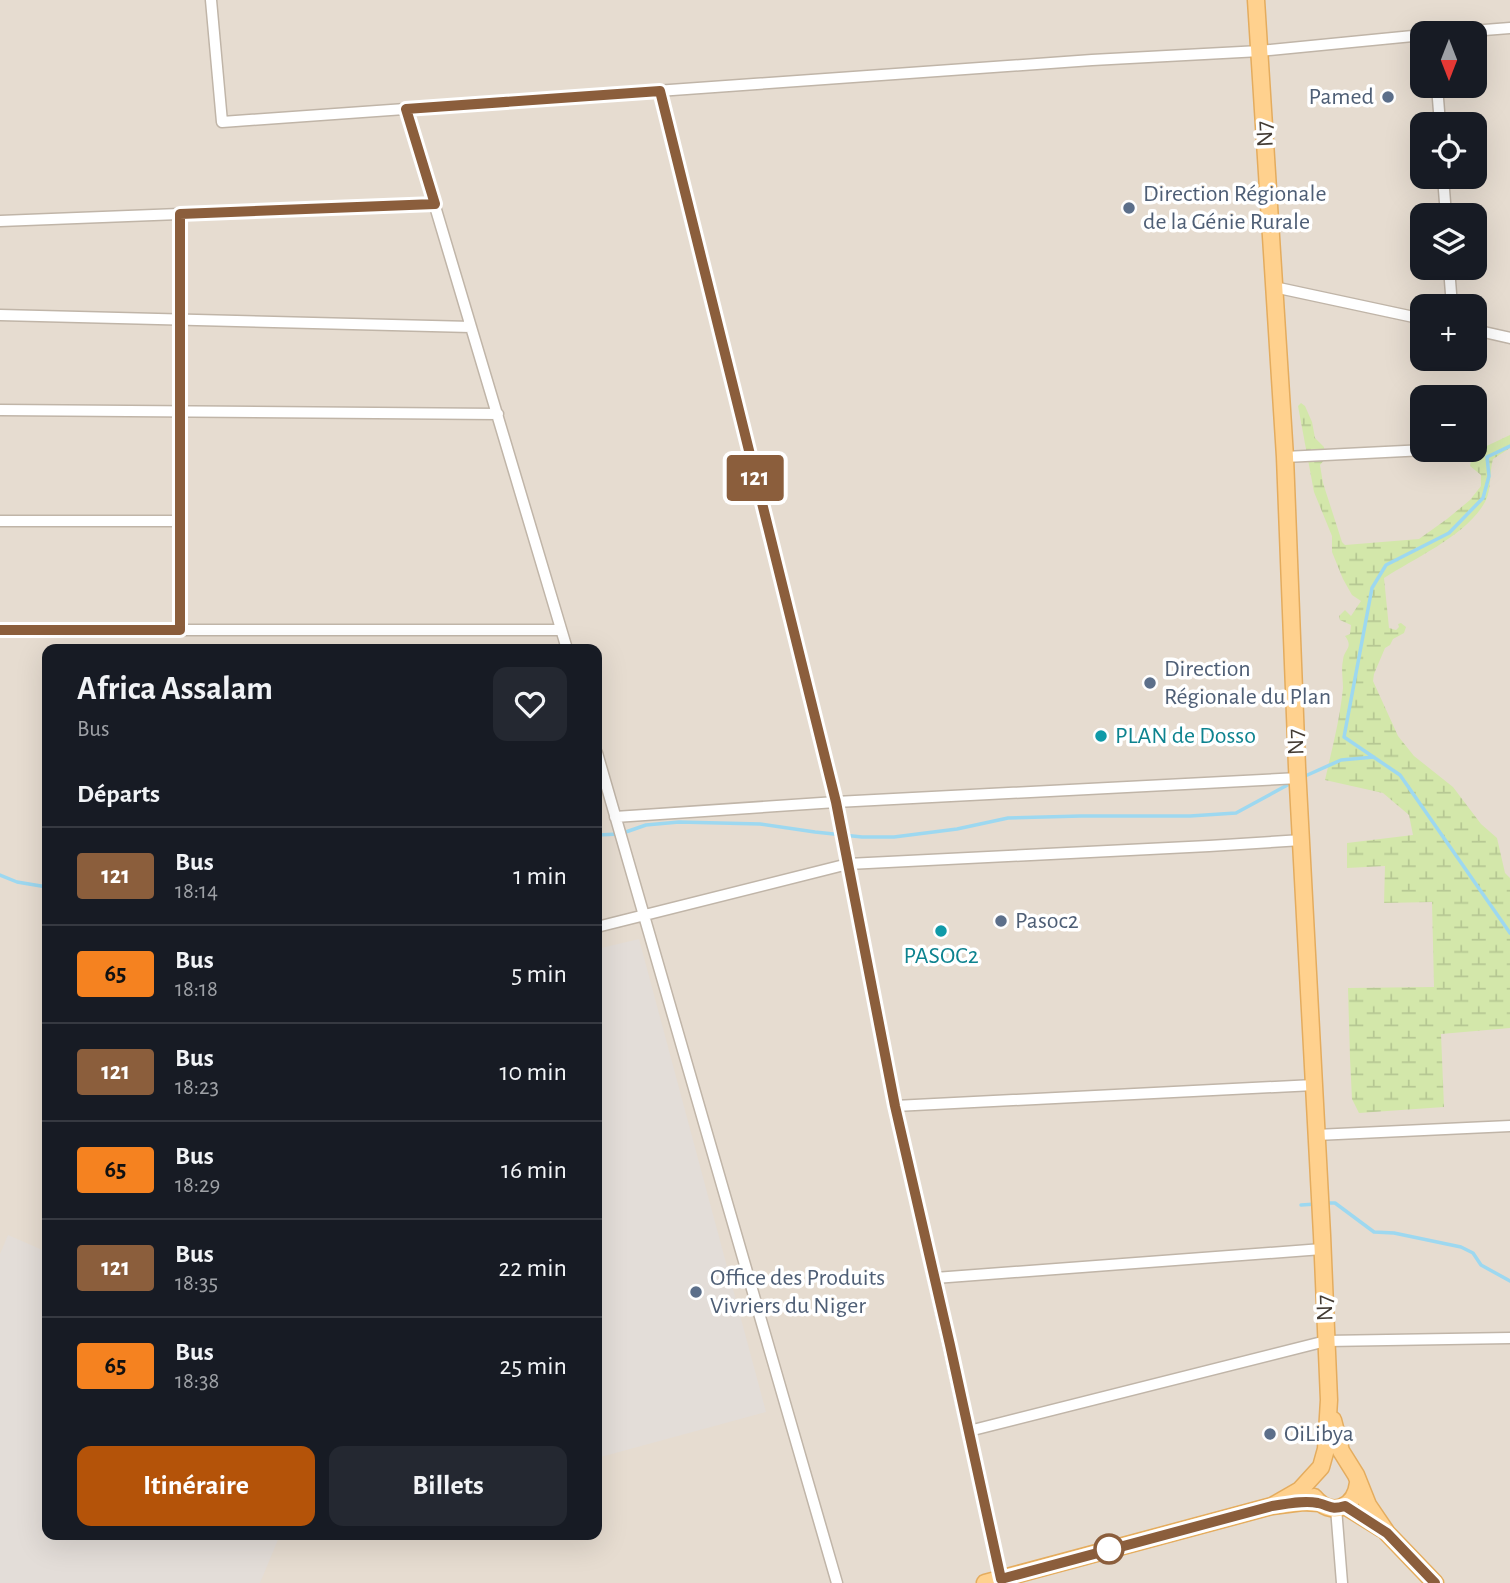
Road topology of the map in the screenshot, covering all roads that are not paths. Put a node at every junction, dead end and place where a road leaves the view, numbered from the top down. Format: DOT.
graph roads {
  1 [pos="211,0"];
  2 [pos="1256,0"];
  3 [pos="1510,28"];
  4 [pos="1488,30"];
  5 [pos="1410,36"];
  6 [pos="1260,51"];
  7 [pos="660,91"];
  8 [pos="406,109"];
  9 [pos="435,204"];
  10 [pos="180,214"];
  11 [pos="0,221"];
  12 [pos="1274,287"];
  13 [pos="0,315"];
  14 [pos="1410,316"];
  15 [pos="180,319"];
  16 [pos="471,327"];
  17 [pos="1487,333"];
  18 [pos="1510,338"];
  19 [pos="0,410"];
  20 [pos="180,412"];
  21 [pos="498,414"];
  22 [pos="1410,451"];
  23 [pos="1285,457"];
  24 [pos="0,521"];
  25 [pos="180,521"];
  26 [pos="0,630"];
  27 [pos="180,630"];
  28 [pos="561,630"];
  29 [pos="565,644"];
  30 [pos="602,771"];
  31 [pos="1299,778"];
  32 [pos="836,802"];
  33 [pos="615,817"];
  34 [pos="1302,840"];
  35 [pos="848,864"];
  36 [pos="643,915"];
  37 [pos="602,926"];
  38 [pos="1314,1085"];
  39 [pos="895,1106"];
  40 [pos="1510,1126"];
  41 [pos="1317,1135"];
  42 [pos="1322,1249"];
  43 [pos="934,1278"];
  44 [pos="1510,1338"];
  45 [pos="1326,1341"];
  46 [pos="1329,1400"];
  47 [pos="969,1431"];
  48 [pos="1350,1467"];
  49 [pos="1317,1472"];
  50 [pos="1358,1483"];
  51 [pos="1319,1503"];
  52 [pos="1272,1506"];
  53 [pos="1341,1507"];
  54 [pos="1387,1533"];
  55 [pos="993,1581"];
  56 [pos="837,1583"];
  57 [pos="1342,1583"];
  58 [pos="1436,1583"];
  1 -- 8 [label="street"];
  2 -- 6 [label="main road, N7"];
  3 -- 4 [label="street"];
  5 -- 6 [label="street"];
  6 -- 7 [label="street"];
  6 -- 12 [label="main road, N7"];
  7 -- 8 [label="street"];
  7 -- 32 [label="street"];
  8 -- 9 [label="street"];
  9 -- 10 [label="street"];
  9 -- 16 [label="street"];
  10 -- 11 [label="street"];
  10 -- 15 [label="street"];
  12 -- 14 [label="street"];
  12 -- 23 [label="main road, N7"];
  13 -- 15 [label="street"];
  15 -- 16 [label="street"];
  15 -- 20 [label="street"];
  16 -- 21 [label="street"];
  17 -- 18 [label="street"];
  19 -- 20 [label="street"];
  20 -- 21 [label="street"];
  20 -- 25 [label="street"];
  21 -- 28 [label="street"];
  22 -- 23 [label="street"];
  23 -- 31 [label="main road, N7"];
  24 -- 25 [label="street"];
  25 -- 27 [label="street"];
  26 -- 27 [label="street"];
  27 -- 28 [label="street"];
  28 -- 29 [label="street"];
  30 -- 33 [label="street"];
  31 -- 32 [label="street"];
  31 -- 34 [label="main road, N7"];
  32 -- 33 [label="street"];
  32 -- 35 [label="street"];
  33 -- 36 [label="street"];
  34 -- 35 [label="street"];
  34 -- 38 [label="main road, N7"];
  35 -- 36 [label="street"];
  35 -- 39 [label="street"];
  36 -- 37 [label="street"];
  36 -- 56 [label="street"];
  38 -- 39 [label="street"];
  38 -- 41 [label="main road, N7"];
  39 -- 43 [label="street"];
  40 -- 41 [label="street"];
  41 -- 42 [label="main road, N7"];
  42 -- 43 [label="street"];
  42 -- 45 [label="main road, N7"];
  43 -- 47 [label="street"];
  44 -- 45 [label="street"];
  45 -- 46 [label="main road, N7"];
  45 -- 47 [label="street"];
  46 -- 48 [label="main road"];
  46 -- 49 [label="main road"];
  47 -- 55 [label="street"];
  48 -- 49 [label="main road"];
  48 -- 50 [label="main road"];
  49 -- 51 [label="main road"];
  49 -- 52 [label="main road"];
  50 -- 53 [label="main road"];
  50 -- 54 [label="main road"];
  51 -- 52 [label="main road"];
  51 -- 53 [label="main road"];
  52 -- 55 [label="main road"];
  53 -- 54 [label="main road"];
  53 -- 57 [label="street"];
  54 -- 58 [label="main road"];
}
